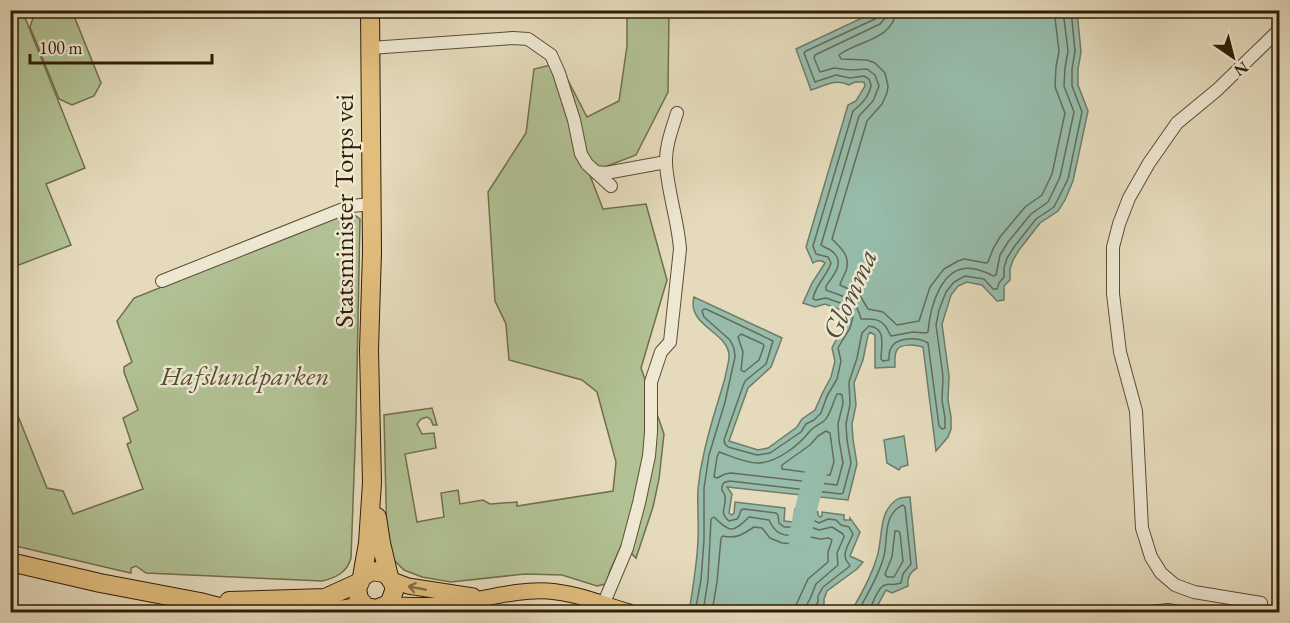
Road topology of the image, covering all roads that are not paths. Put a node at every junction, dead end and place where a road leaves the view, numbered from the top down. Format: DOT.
graph roads {
  1 [pos="370,10"];
  2 [pos="1280,29"];
  3 [pos="370,48"];
  4 [pos="677,113"];
  5 [pos="666,162"];
  6 [pos="596,172"];
  7 [pos="611,186"];
  8 [pos="372,204"];
  9 [pos="162,280"];
  10 [pos="372,483"];
  11 [pos="10,562"];
  12 [pos="390,578"];
  13 [pos="360,580"];
  14 [pos="485,598"];
  15 [pos="200,602"];
  16 [pos="1261,603"];
  17 [pos="603,604"];
  18 [pos="379,607"];
  19 [pos="248,612"];
  20 [pos="260,612"];
  21 [pos="629,612"];
  22 [pos="1151,612"];
  23 [pos="1179,612"];
  1 -- 3 [label="highway, Statsminister Torps vei"];
  2 -- 16 [label="street"];
  3 -- 6 [label="street"];
  3 -- 8 [label="highway, Statsminister Torps vei"];
  4 -- 5 [label="street"];
  5 -- 6 [label="street"];
  5 -- 17 [label="street"];
  6 -- 7 [label="street"];
  8 -- 9 [label="street"];
  8 -- 10 [label="highway, Statsminister Torps vei"];
  10 -- 12 [label="highway, Statsminister Torps vei"];
  10 -- 13 [label="highway, Statsminister Torps vei"];
  11 -- 15 [label="highway"];
  12 -- 13 [label="highway"];
  14 -- 12 [label="main road, one-way"];
  12 -- 18 [label="highway"];
  13 -- 15 [label="highway"];
  13 -- 18 [label="highway"];
  14 -- 17 [label="main road"];
  14 -- 18 [label="main road"];
  15 -- 19 [label="highway"];
  17 -- 21 [label="main road"];
  18 -- 20 [label="highway"];
  22 -- 23 [label="street"];
}
